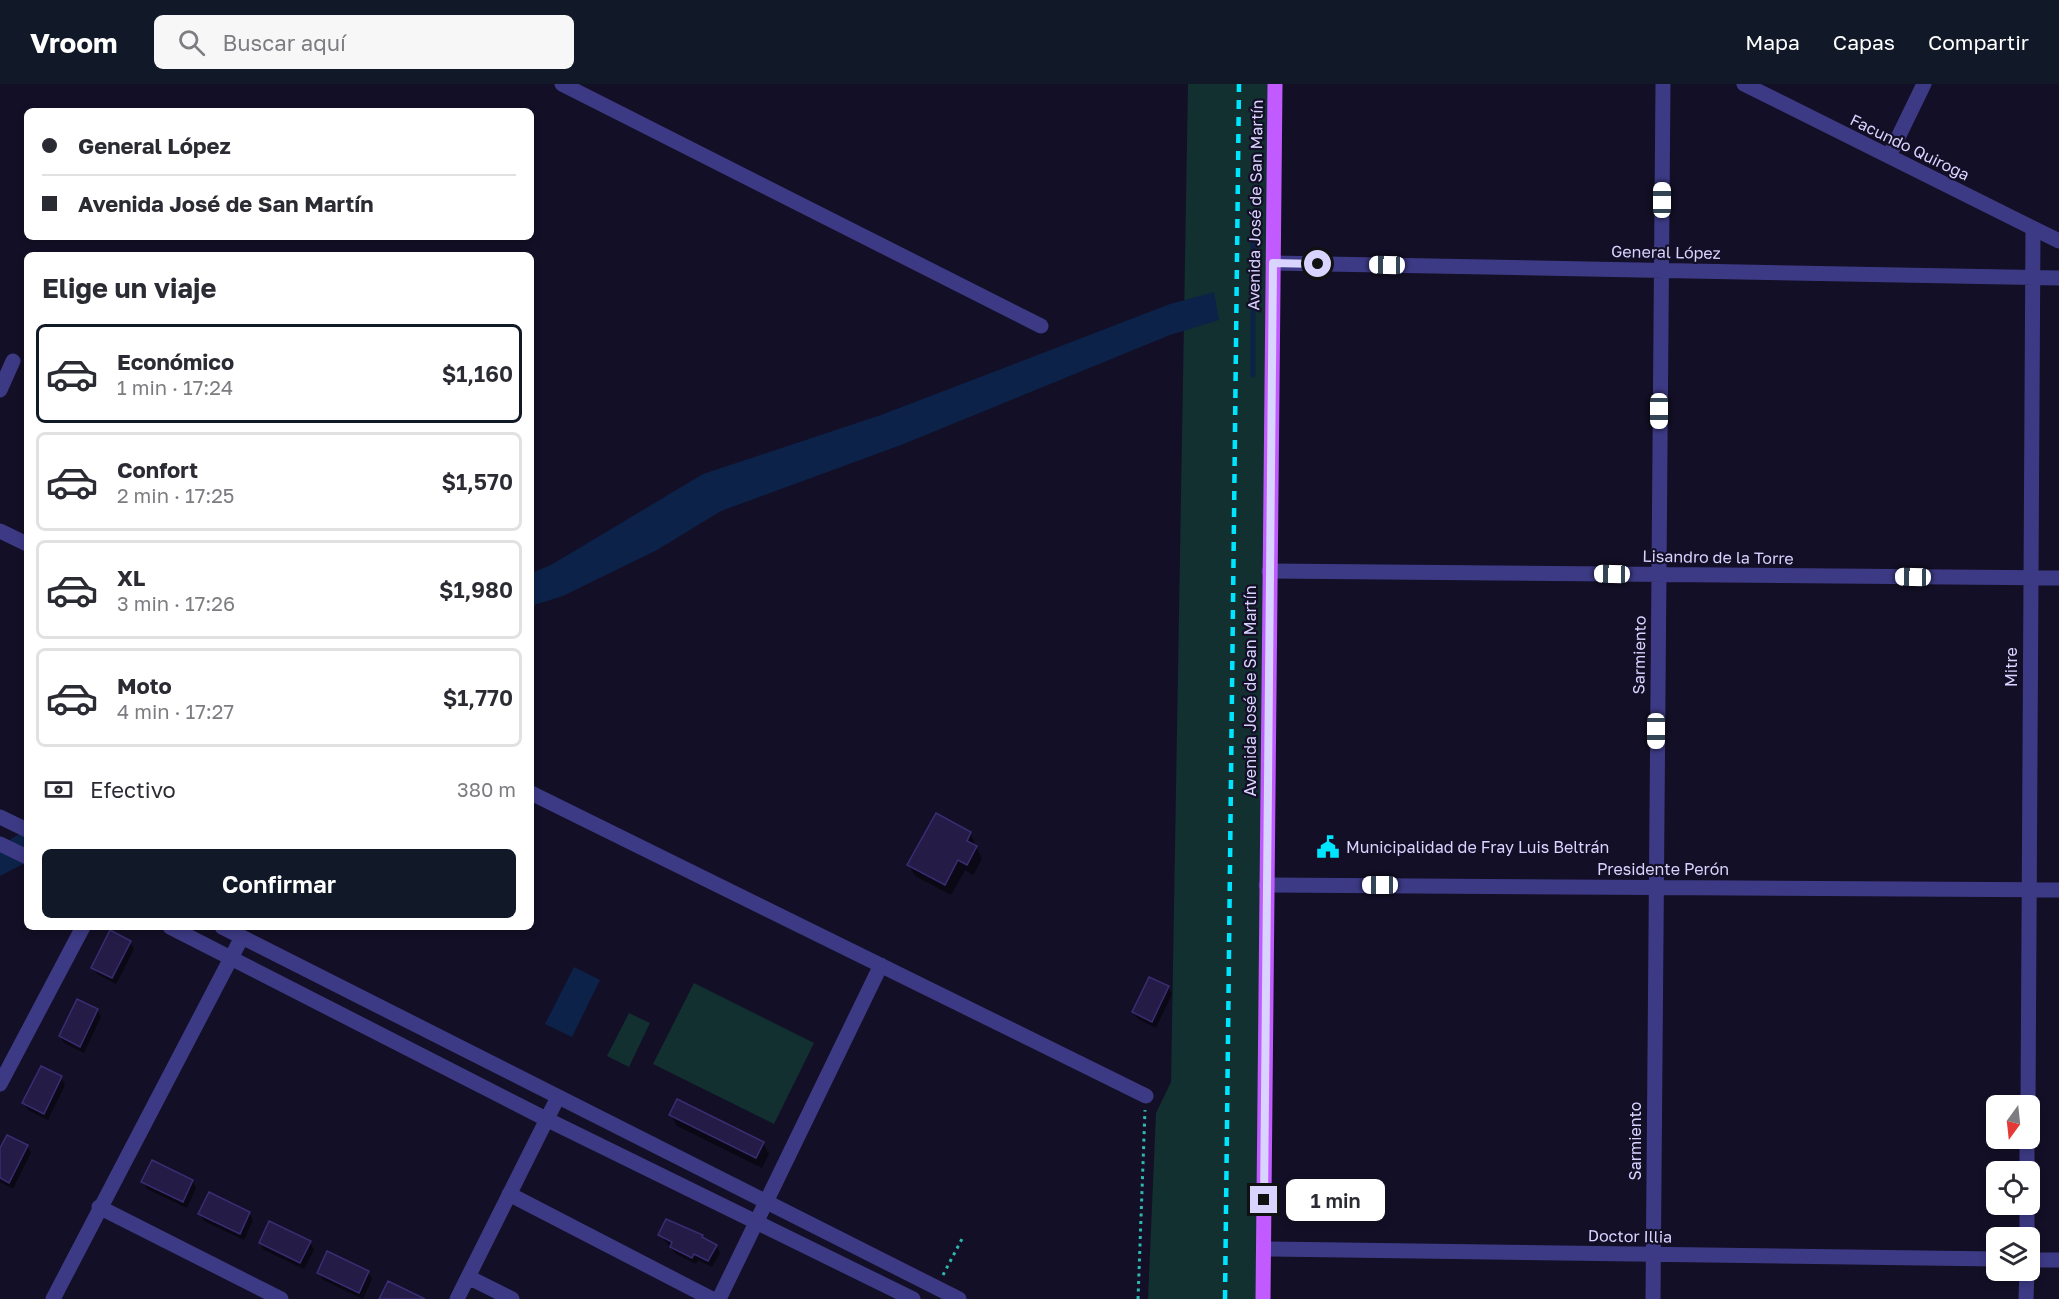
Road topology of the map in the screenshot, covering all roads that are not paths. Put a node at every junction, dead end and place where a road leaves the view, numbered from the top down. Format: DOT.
graph roads {
  1 [pos="562,84"];
  2 [pos="1275,84"];
  3 [pos="1663,84"];
  4 [pos="1744,84"];
  5 [pos="1924,84"];
  6 [pos="1888,156"];
  7 [pos="2033,228"];
  8 [pos="2059,241"];
  9 [pos="1273,263"];
  10 [pos="1661,270"];
  11 [pos="2034,278"];
  12 [pos="2059,278"];
  13 [pos="1041,326"];
  14 [pos="13,361"];
  15 [pos="0,390"];
  16 [pos="0,531"];
  17 [pos="24,543"];
  18 [pos="1269,571"];
  19 [pos="1658,575"];
  20 [pos="2029,578"];
  21 [pos="2059,578"];
  22 [pos="534,794"];
  23 [pos="0,817"];
  24 [pos="24,829"];
  25 [pos="0,844"];
  26 [pos="24,856"];
  27 [pos="1266,885"];
  28 [pos="1654,887"];
  29 [pos="2029,890"];
  30 [pos="2059,890"];
  31 [pos="81,930"];
  32 [pos="176,930"];
  33 [pos="228,930"];
  34 [pos="242,937"];
  35 [pos="231,957"];
  36 [pos="881,965"];
  37 [pos="0,1084"];
  38 [pos="2028,1095"];
  39 [pos="1146,1096"];
  40 [pos="558,1097"];
  41 [pos="546,1119"];
  42 [pos="509,1194"];
  43 [pos="766,1203"];
  44 [pos="99,1207"];
  45 [pos="756,1221"];
  46 [pos="1264,1250"];
  47 [pos="1653,1255"];
  48 [pos="1986,1259"];
  49 [pos="2040,1260"];
  50 [pos="2059,1260"];
  51 [pos="468,1277"];
  52 [pos="921,1280"];
  53 [pos="2027,1281"];
  54 [pos="948,1295"];
  55 [pos="53,1299"];
  56 [pos="281,1299"];
  57 [pos="457,1299"];
  58 [pos="512,1299"];
  59 [pos="712,1299"];
  60 [pos="719,1299"];
  61 [pos="913,1299"];
  62 [pos="1263,1299"];
  63 [pos="1653,1299"];
  64 [pos="2026,1299"];
  1 -- 13 [label="street"];
  2 -- 9 [label="main road, Avenida José de San Martín"];
  3 -- 10 [label="street, Sarmiento"];
  4 -- 6 [label="street, Facundo Quiroga"];
  5 -- 6 [label="street"];
  6 -- 7 [label="street, Facundo Quiroga"];
  7 -- 8 [label="street, Facundo Quiroga"];
  7 -- 11 [label="street, Mitre"];
  9 -- 10 [label="street, General López"];
  9 -- 18 [label="main road, Avenida José de San Martín"];
  10 -- 11 [label="street, General López"];
  10 -- 19 [label="street, Sarmiento"];
  11 -- 12 [label="street, General López"];
  11 -- 20 [label="street, Mitre"];
  14 -- 15 [label="street"];
  16 -- 17 [label="street"];
  18 -- 19 [label="street, Lisandro de la Torre"];
  18 -- 27 [label="main road, Avenida José de San Martín"];
  19 -- 20 [label="street, Lisandro de la Torre"];
  19 -- 28 [label="street, Sarmiento"];
  20 -- 21 [label="street, Lisandro de la Torre"];
  20 -- 29 [label="street, Mitre"];
  22 -- 36 [label="street"];
  23 -- 24 [label="street"];
  25 -- 26 [label="street"];
  27 -- 28 [label="street, Presidente Perón"];
  27 -- 46 [label="main road, Avenida José de San Martín"];
  28 -- 29 [label="street, Presidente Perón"];
  28 -- 47 [label="street, Sarmiento"];
  29 -- 30 [label="street, Presidente Perón"];
  29 -- 38 [label="street, Mitre"];
  31 -- 37 [label="street"];
  32 -- 35 [label="street"];
  33 -- 34 [label="street"];
  34 -- 35 [label="street"];
  34 -- 40 [label="street"];
  35 -- 41 [label="street"];
  35 -- 44 [label="street"];
  36 -- 39 [label="street"];
  36 -- 43 [label="street"];
  40 -- 41 [label="street"];
  40 -- 43 [label="street"];
  41 -- 42 [label="street"];
  41 -- 45 [label="street"];
  42 -- 51 [label="street"];
  42 -- 59 [label="street"];
  43 -- 45 [label="street"];
  43 -- 52 [label="street"];
  44 -- 55 [label="street"];
  44 -- 56 [label="street"];
  45 -- 60 [label="street"];
  45 -- 61 [label="street"];
  46 -- 47 [label="street, Doctor Illia"];
  46 -- 62 [label="main road, Avenida José de San Martín"];
  47 -- 48 [label="street, Doctor Illia"];
  47 -- 63 [label="street, Sarmiento"];
  49 -- 50 [label="street"];
  51 -- 57 [label="street"];
  51 -- 58 [label="street"];
  52 -- 54 [label="street"];
  52 -- 61 [label="street"];
  53 -- 64 [label="street"];
}
